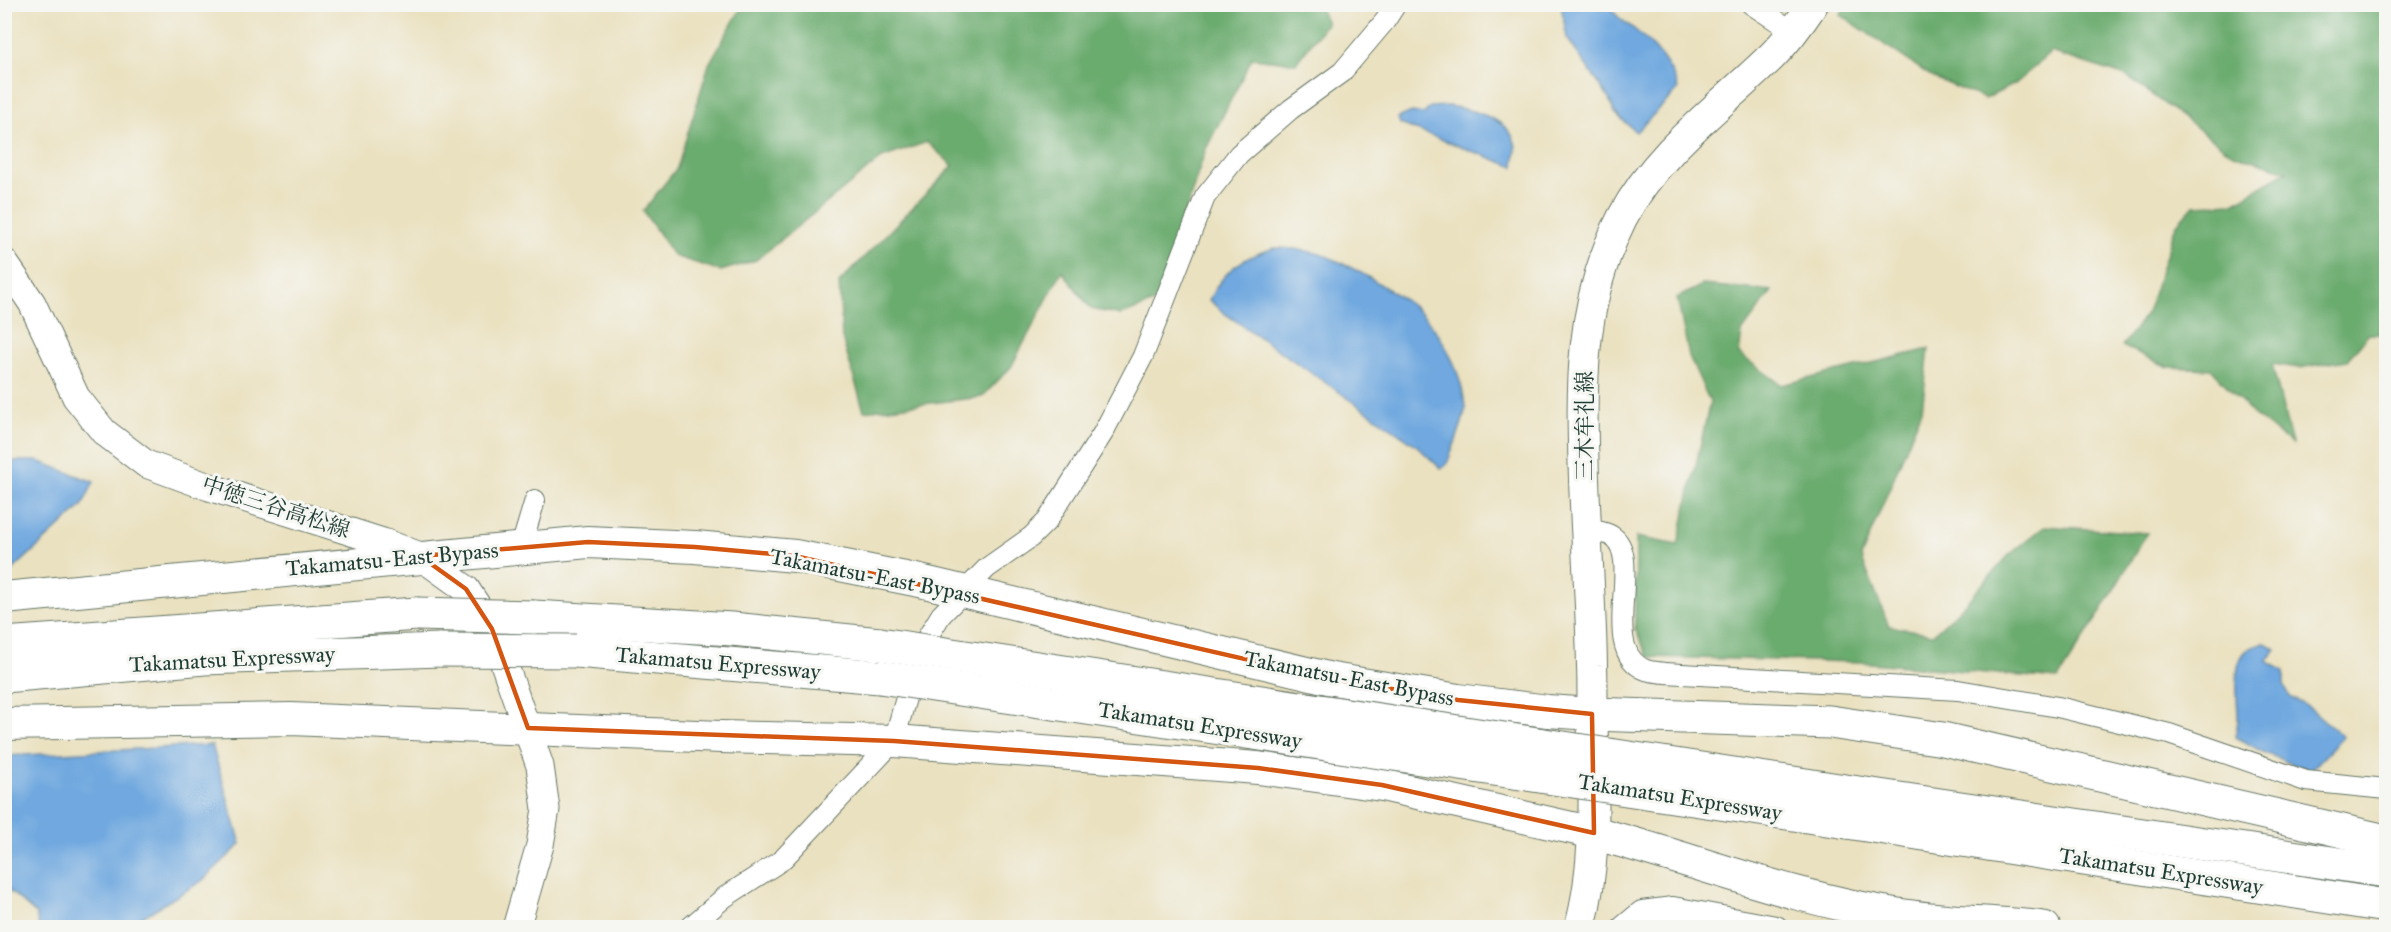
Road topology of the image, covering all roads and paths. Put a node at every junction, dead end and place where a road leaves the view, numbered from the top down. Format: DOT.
graph roads {
  1 [pos="1396,4"];
  2 [pos="1751,4"];
  3 [pos="1813,4"];
  4 [pos="1794,32"];
  5 [pos="4,262"];
  6 [pos="534,500"];
  7 [pos="1586,530"];
  8 [pos="521,548"];
  9 [pos="420,556"];
  10 [pos="965,592"];
  11 [pos="4,598"];
  12 [pos="4,644"];
  13 [pos="4,676"];
  14 [pos="1592,714"];
  15 [pos="4,724"];
  16 [pos="528,728"];
  17 [pos="894,741"];
  18 [pos="2386,789"];
  19 [pos="1850,807"];
  20 [pos="1594,833"];
  21 [pos="2386,841"];
  22 [pos="2386,871"];
  23 [pos="2386,906"];
  24 [pos="516,927"];
  25 [pos="689,927"];
  26 [pos="1580,927"];
  27 [pos="1624,927"];
  28 [pos="1776,927"];
  29 [pos="2044,927"];
  1 -- 10 [label="street"];
  2 -- 4 [label="street"];
  3 -- 4 [label="main road, 三木牟礼線"];
  4 -- 7 [label="main road, 三木牟礼線"];
  5 -- 9 [label="main road, 中徳三谷高松線"];
  6 -- 8 [label="street"];
  7 -- 14 [label="main road, 三木牟礼線"];
  7 -- 18 [label="street"];
  8 -- 9 [label="highway, Takamatsu-East Bypass"];
  8 -- 10 [label="highway, Takamatsu-East Bypass"];
  9 -- 11 [label="highway, Takamatsu-East Bypass"];
  9 -- 16 [label="main road, 中徳三谷高松線"];
  10 -- 14 [label="highway, Takamatsu-East Bypass"];
  10 -- 17 [label="street"];
  12 -- 19 [label="highway, Takamatsu Expressway, bridge"];
  13 -- 19 [label="highway, Takamatsu Expressway, bridge"];
  14 -- 20 [label="main road, 三木牟礼線"];
  14 -- 21 [label="highway"];
  15 -- 16 [label="highway"];
  16 -- 17 [label="highway"];
  16 -- 24 [label="main road, 中徳三谷高松線"];
  17 -- 20 [label="highway"];
  17 -- 25 [label="street"];
  19 -- 22 [label="highway, Takamatsu Expressway"];
  19 -- 23 [label="highway, Takamatsu Expressway"];
  20 -- 26 [label="main road, 三木牟礼線"];
  20 -- 29 [label="highway"];
  27 -- 28 [label="street"];
}
